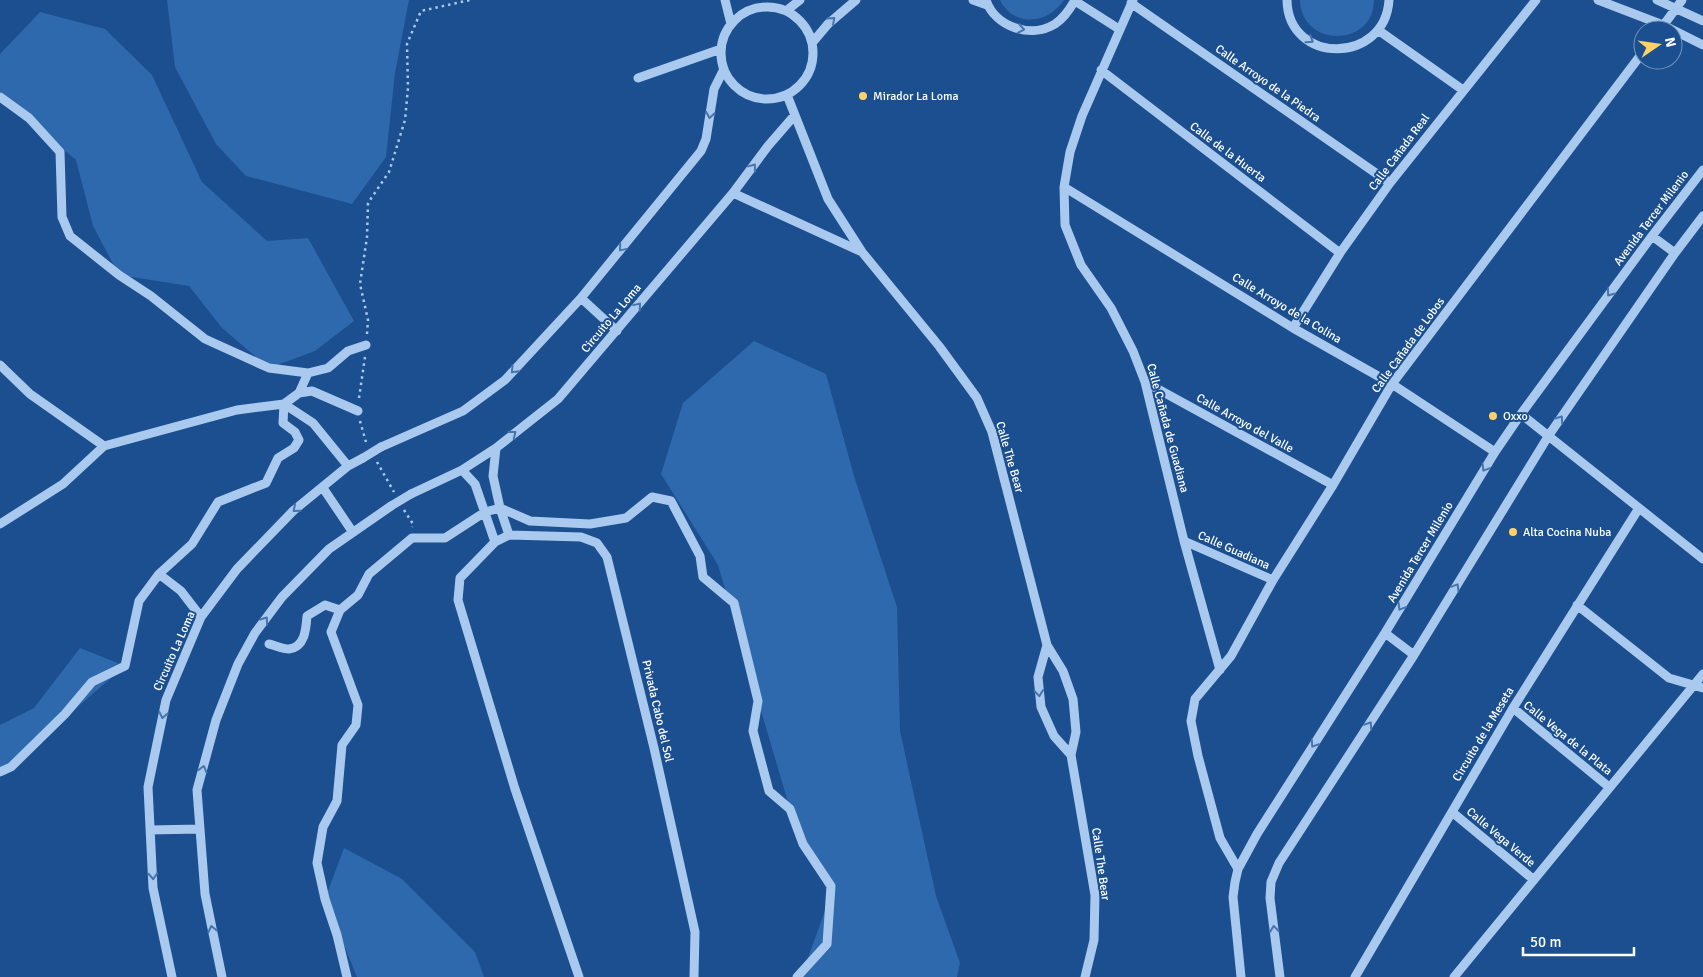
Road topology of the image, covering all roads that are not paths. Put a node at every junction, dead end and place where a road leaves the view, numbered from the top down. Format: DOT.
graph roads {
  1 [pos="725,0"];
  2 [pos="800,0"];
  3 [pos="856,0"];
  4 [pos="973,0"];
  5 [pos="1075,0"];
  6 [pos="1287,0"];
  7 [pos="1388,0"];
  8 [pos="1536,0"];
  9 [pos="1598,0"];
  10 [pos="1657,0"];
  11 [pos="1682,0"];
  12 [pos="1132,1"];
  13 [pos="986,3"];
  14 [pos="1676,8"];
  15 [pos="786,11"];
  16 [pos="1644,20"];
  17 [pos="1668,20"];
  18 [pos="1703,21"];
  19 [pos="731,24"];
  20 [pos="1119,29"];
  21 [pos="1378,30"];
  22 [pos="1683,37"];
  23 [pos="812,44"];
  24 [pos="1703,45"];
  25 [pos="721,49"];
  26 [pos="1633,65"];
  27 [pos="724,69"];
  28 [pos="1101,70"];
  29 [pos="638,78"];
  30 [pos="1463,90"];
  31 [pos="786,95"];
  32 [pos="0,97"];
  33 [pos="794,116"];
  34 [pos="1703,170"];
  35 [pos="1390,183"];
  36 [pos="1064,187"];
  37 [pos="733,193"];
  38 [pos="1702,219"];
  39 [pos="1652,236"];
  40 [pos="862,252"];
  41 [pos="1340,253"];
  42 [pos="1675,253"];
  43 [pos="581,298"];
  44 [pos="1293,328"];
  45 [pos="617,331"];
  46 [pos="366,345"];
  47 [pos="0,365"];
  48 [pos="308,372"];
  49 [pos="1145,382"];
  50 [pos="1392,384"];
  51 [pos="299,394"];
  52 [pos="284,404"];
  53 [pos="358,411"];
  54 [pos="1520,414"];
  55 [pos="1548,435"];
  56 [pos="104,446"];
  57 [pos="496,448"];
  58 [pos="1495,452"];
  59 [pos="348,466"];
  60 [pos="462,470"];
  61 [pos="1333,486"];
  62 [pos="323,488"];
  63 [pos="500,508"];
  64 [pos="1640,508"];
  65 [pos="485,512"];
  66 [pos="0,524"];
  67 [pos="352,531"];
  68 [pos="508,535"];
  69 [pos="495,542"];
  70 [pos="1184,542"];
  71 [pos="1703,559"];
  72 [pos="159,574"];
  73 [pos="1273,580"];
  74 [pos="1577,605"];
  75 [pos="340,610"];
  76 [pos="202,617"];
  77 [pos="1385,634"];
  78 [pos="269,644"];
  79 [pos="1047,645"];
  80 [pos="1414,655"];
  81 [pos="1220,670"];
  82 [pos="1703,674"];
  83 [pos="1699,686"];
  84 [pos="1512,708"];
  85 [pos="1071,755"];
  86 [pos="0,772"];
  87 [pos="1608,787"];
  88 [pos="1452,812"];
  89 [pos="199,829"];
  90 [pos="150,830"];
  91 [pos="1238,870"];
  92 [pos="1534,880"];
  93 [pos="172,977"];
  94 [pos="222,977"];
  95 [pos="347,977"];
  96 [pos="579,977"];
  97 [pos="694,977"];
  98 [pos="797,977"];
  99 [pos="1085,977"];
  100 [pos="1241,977"];
  101 [pos="1280,977"];
  102 [pos="1355,977"];
  103 [pos="1454,977"];
  1 -- 19 [label="street"];
  2 -- 15 [label="street"];
  23 -- 3 [label="street, one-way"];
  4 -- 13 [label="street"];
  13 -- 5 [label="street, one-way"];
  5 -- 20 [label="street"];
  6 -- 21 [label="street, one-way"];
  7 -- 21 [label="street"];
  8 -- 30 [label="street, Calle Cañada Real"];
  9 -- 16 [label="street"];
  10 -- 14 [label="street"];
  11 -- 14 [label="street"];
  12 -- 20 [label="street, Calle Cañada de Guadiana"];
  12 -- 35 [label="street, Calle Arroyo de la Piedra"];
  14 -- 17 [label="street"];
  14 -- 18 [label="street"];
  15 -- 19 [label="street"];
  15 -- 23 [label="street"];
  19 -- 25 [label="street"];
  20 -- 28 [label="street, Calle Cañada de Guadiana"];
  21 -- 30 [label="street"];
  22 -- 24 [label="street"];
  23 -- 31 [label="street"];
  25 -- 27 [label="street"];
  25 -- 29 [label="street"];
  26 -- 50 [label="street, Calle Cañada de Lobos"];
  27 -- 31 [label="street"];
  27 -- 43 [label="street, one-way"];
  28 -- 36 [label="street, Calle Cañada de Guadiana"];
  28 -- 41 [label="street, Calle de la Huerta"];
  30 -- 35 [label="street, Calle Cañada Real"];
  31 -- 33 [label="street, Calle The Bear"];
  32 -- 48 [label="street"];
  37 -- 33 [label="street, Circuito La Loma, one-way"];
  33 -- 40 [label="street, Calle The Bear"];
  34 -- 39 [label="street, Avenida Tercer Milenio"];
  35 -- 41 [label="street, Calle Cañada Real"];
  36 -- 44 [label="street, Calle Arroyo de la Colina"];
  36 -- 49 [label="street, Calle Cañada de Guadiana"];
  37 -- 40 [label="street, Calle The Bear"];
  45 -- 37 [label="street, Circuito La Loma, one-way"];
  38 -- 42 [label="street"];
  39 -- 42 [label="street"];
  39 -- 54 [label="street, Avenida Tercer Milenio, one-way"];
  40 -- 79 [label="street, Calle The Bear"];
  41 -- 44 [label="street, Calle Cañada Real"];
  55 -- 42 [label="street, one-way"];
  43 -- 45 [label="street"];
  43 -- 59 [label="street, Circuito La Loma, one-way, bridge"];
  44 -- 50 [label="street, Calle Arroyo de la Colina"];
  57 -- 45 [label="street, Circuito La Loma, one-way"];
  46 -- 48 [label="street"];
  47 -- 56 [label="street"];
  48 -- 51 [label="street"];
  49 -- 61 [label="street, Calle Arroyo del Valle"];
  49 -- 70 [label="street, Calle Cañada de Guadiana"];
  50 -- 58 [label="street, Calle Arroyo de la Colina"];
  50 -- 61 [label="street, Calle Cañada de Lobos"];
  51 -- 52 [label="street"];
  51 -- 53 [label="street"];
  52 -- 56 [label="street"];
  52 -- 59 [label="street"];
  52 -- 72 [label="street"];
  54 -- 55 [label="street"];
  54 -- 58 [label="street, Avenida Tercer Milenio"];
  55 -- 64 [label="street"];
  80 -- 55 [label="street, one-way"];
  56 -- 66 [label="street"];
  57 -- 60 [label="street, Circuito La Loma"];
  57 -- 63 [label="street"];
  58 -- 77 [label="street, Avenida Tercer Milenio, one-way"];
  59 -- 62 [label="street, Circuito La Loma"];
  60 -- 65 [label="street"];
  60 -- 67 [label="street, Circuito La Loma, bridge"];
  61 -- 73 [label="street, Calle Cañada de Lobos"];
  62 -- 67 [label="street"];
  62 -- 76 [label="street, Circuito La Loma, one-way"];
  63 -- 65 [label="street"];
  63 -- 68 [label="street"];
  63 -- 98 [label="street"];
  64 -- 71 [label="street"];
  64 -- 74 [label="street, Circuito de la Meseta"];
  65 -- 69 [label="street"];
  65 -- 75 [label="street"];
  89 -- 67 [label="street, one-way"];
  68 -- 69 [label="street, Privada Cabo del Sol"];
  68 -- 97 [label="street, Privada Cabo del Sol"];
  69 -- 96 [label="street, Privada Cabo del Sol"];
  70 -- 73 [label="street, Calle Guadiana"];
  70 -- 81 [label="street, Calle Cañada de Guadiana"];
  72 -- 76 [label="street"];
  72 -- 86 [label="street"];
  73 -- 81 [label="street, Calle Cañada de Lobos"];
  74 -- 83 [label="street"];
  74 -- 84 [label="street, Circuito de la Meseta"];
  75 -- 78 [label="street"];
  75 -- 95 [label="street"];
  76 -- 90 [label="street, Circuito La Loma, one-way"];
  77 -- 80 [label="street"];
  77 -- 91 [label="street, Avenida Tercer Milenio, one-way"];
  79 -- 85 [label="street, Calle The Bear"];
  79 -- 85 [label="street, one-way"];
  101 -- 80 [label="street, one-way"];
  81 -- 91 [label="street"];
  82 -- 83 [label="street"];
  83 -- 87 [label="street"];
  84 -- 87 [label="street, Calle Vega de la Plata"];
  84 -- 88 [label="street, Circuito de la Meseta"];
  85 -- 99 [label="street, Calle The Bear"];
  87 -- 92 [label="street"];
  88 -- 92 [label="street, Calle Vega Verde"];
  88 -- 102 [label="street, Circuito de la Meseta"];
  89 -- 90 [label="street"];
  94 -- 89 [label="street, one-way"];
  90 -- 93 [label="street, Circuito La Loma, one-way"];
  91 -- 100 [label="street, Avenida Tercer Milenio"];
  92 -- 103 [label="street"];
}
